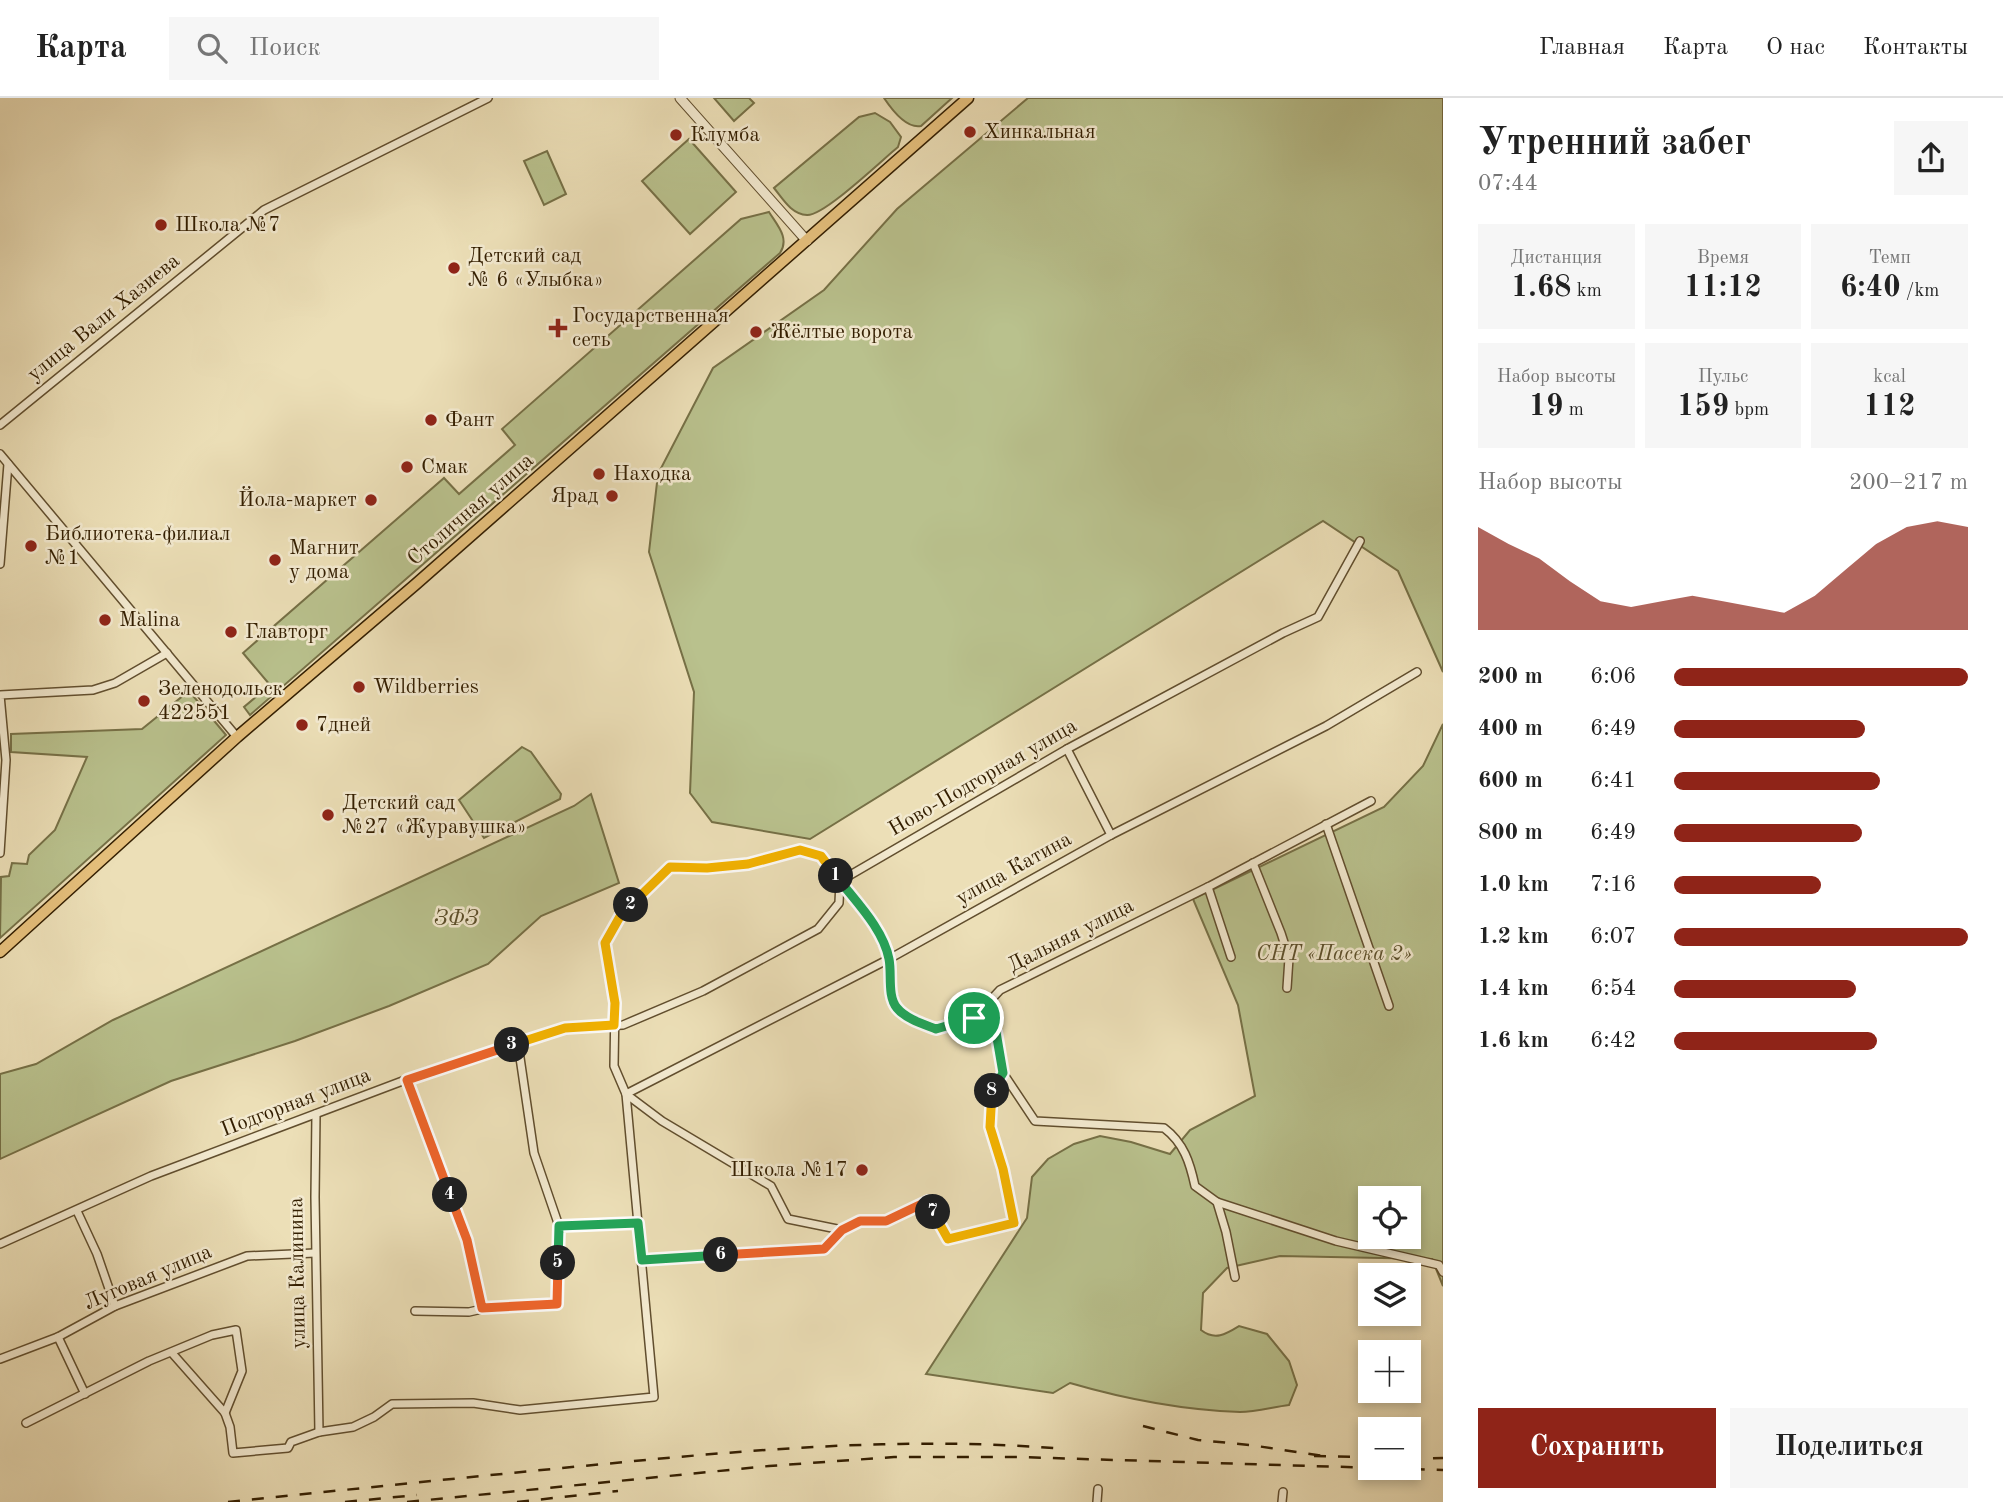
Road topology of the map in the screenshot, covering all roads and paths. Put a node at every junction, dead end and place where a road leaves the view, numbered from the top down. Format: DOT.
graph roads {
  1 [pos="488,98"];
  2 [pos="680,98"];
  3 [pos="968,98"];
  4 [pos="807,240"];
  5 [pos="0,425"];
  6 [pos="0,454"];
  7 [pos="8,464"];
  8 [pos="1360,541"];
  9 [pos="0,564"];
  10 [pos="167,653"];
  11 [pos="1417,672"];
  12 [pos="237,737"];
  13 [pos="1067,748"];
  14 [pos="1371,801"];
  15 [pos="1326,824"];
  16 [pos="1111,835"];
  17 [pos="0,853"];
  18 [pos="1252,863"];
  19 [pos="840,881"];
  20 [pos="1208,887"];
  21 [pos="0,952"];
  22 [pos="1231,957"];
  23 [pos="889,959"];
  24 [pos="1287,988"];
  25 [pos="1389,1006"];
  26 [pos="974,1018"];
  27 [pos="614,1025"];
  28 [pos="518,1044"];
  29 [pos="1003,1073"];
  30 [pos="407,1080"];
  31 [pos="626,1094"];
  32 [pos="316,1114"];
  33 [pos="1217,1202"];
  34 [pos="77,1211"];
  35 [pos="638,1223"];
  36 [pos="559,1226"];
  37 [pos="842,1230"];
  38 [pos="0,1244"];
  39 [pos="316,1253"];
  40 [pos="642,1260"];
  41 [pos="1443,1272"];
  42 [pos="1235,1277"];
  43 [pos="115,1306"];
  44 [pos="482,1308"];
  45 [pos="415,1311"];
  46 [pos="58,1337"];
  47 [pos="172,1353"];
  48 [pos="0,1359"];
  49 [pos="85,1394"];
  50 [pos="225,1413"];
  51 [pos="26,1423"];
  52 [pos="319,1432"];
  53 [pos="1098,1489"];
  54 [pos="1283,1492"];
  55 [pos="1097,1502"];
  56 [pos="1282,1502"];
  1 -- 5 [label="street, улица Вали Хазиева"];
  2 -- 4 [label="street"];
  3 -- 4 [label="main road, Столичная улица"];
  4 -- 12 [label="main road, Столичная улица"];
  6 -- 7 [label="street"];
  7 -- 9 [label="street"];
  7 -- 10 [label="street"];
  8 -- 13 [label="street, Ново-Подгорная улица"];
  10 -- 12 [label="street"];
  10 -- 17 [label="street"];
  11 -- 16 [label="street, улица Катина"];
  12 -- 21 [label="main road, Столичная улица"];
  13 -- 16 [label="street"];
  13 -- 19 [label="street, Ново-Подгорная улица"];
  14 -- 15 [label="street, Дальняя улица"];
  15 -- 18 [label="street, Дальняя улица"];
  15 -- 25 [label="street"];
  16 -- 23 [label="street, улица Катина"];
  18 -- 20 [label="street, Дальняя улица"];
  18 -- 24 [label="street"];
  19 -- 23 [label="street"];
  19 -- 27 [label="street"];
  19 -- 27 [label="street"];
  20 -- 22 [label="street"];
  20 -- 26 [label="street, Дальняя улица"];
  23 -- 26 [label="street"];
  23 -- 31 [label="street, улица Катина"];
  26 -- 29 [label="street"];
  27 -- 28 [label="street, Подгорная улица"];
  27 -- 31 [label="street"];
  28 -- 30 [label="street, Подгорная улица"];
  28 -- 36 [label="street"];
  29 -- 33 [label="street"];
  29 -- 37 [label="street"];
  30 -- 32 [label="street, Подгорная улица"];
  30 -- 44 [label="street"];
  31 -- 35 [label="street"];
  31 -- 37 [label="street"];
  32 -- 34 [label="street, Подгорная улица"];
  32 -- 39 [label="street, улица Калинина"];
  33 -- 41 [label="street"];
  33 -- 42 [label="street"];
  34 -- 38 [label="street, Подгорная улица"];
  34 -- 43 [label="street"];
  35 -- 36 [label="street"];
  35 -- 40 [label="street"];
  36 -- 44 [label="street"];
  37 -- 40 [label="street"];
  39 -- 43 [label="street, Луговая улица"];
  39 -- 52 [label="street, улица Калинина"];
  40 -- 52 [label="street"];
  43 -- 46 [label="street, Луговая улица"];
  44 -- 45 [label="street"];
  46 -- 48 [label="street, Луговая улица"];
  46 -- 49 [label="street"];
  47 -- 49 [label="street"];
  47 -- 50 [label="street"];
  47 -- 50 [label="street"];
  49 -- 51 [label="street"];
  50 -- 52 [label="street"];
  53 -- 55 [label="street"];
  54 -- 56 [label="street"];
}
